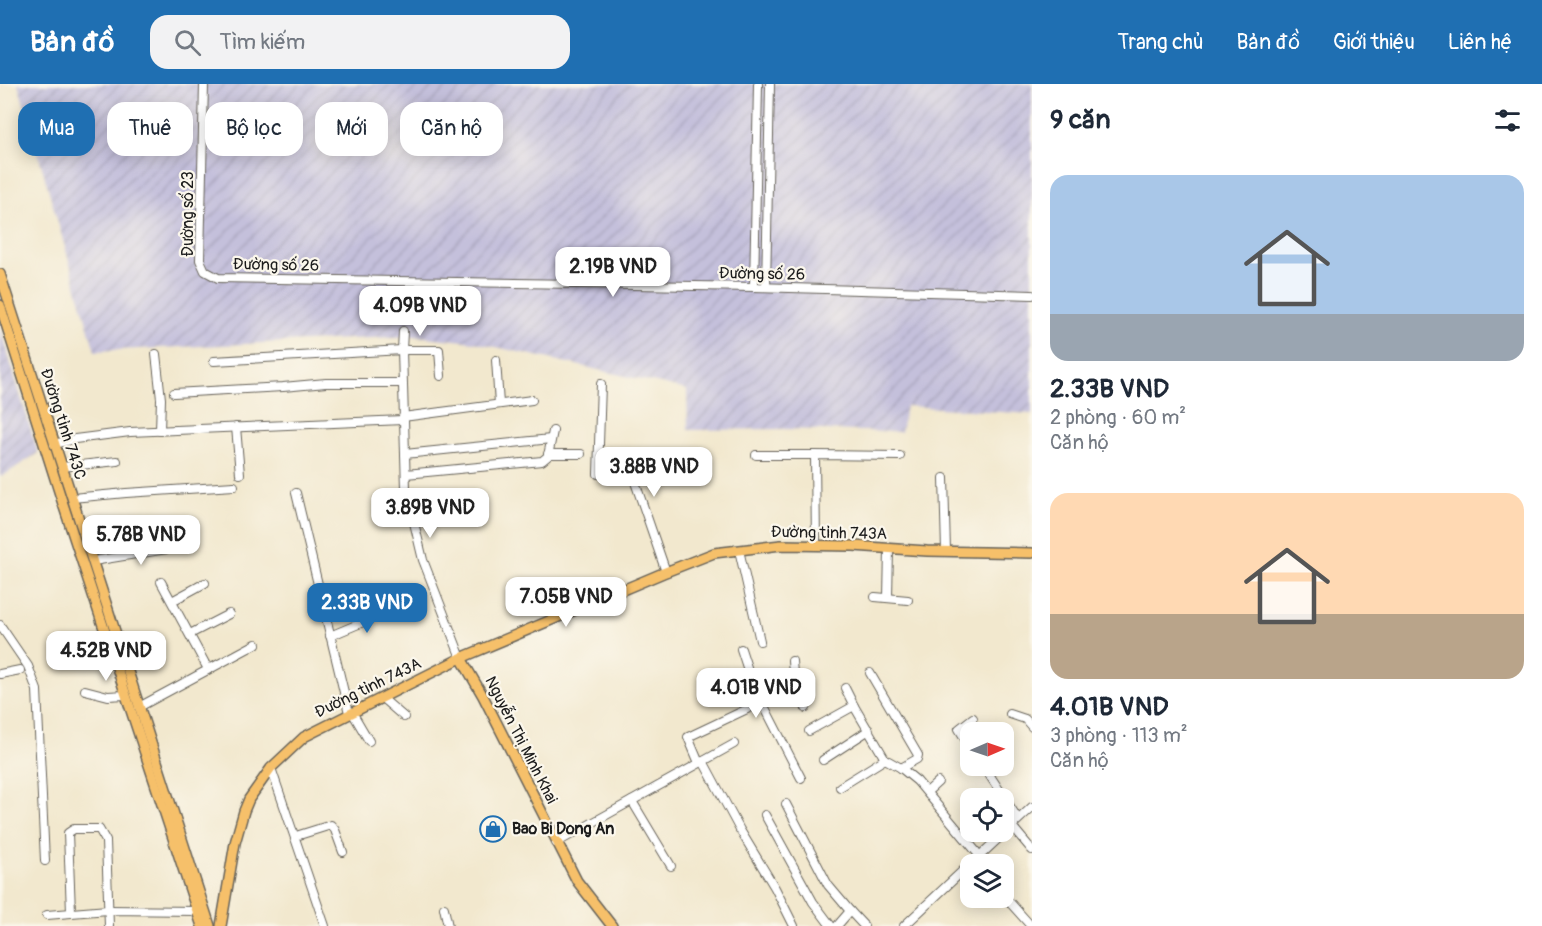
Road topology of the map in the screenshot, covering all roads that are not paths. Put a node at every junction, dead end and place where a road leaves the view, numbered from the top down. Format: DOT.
graph roads {
  1 [pos="204,84"];
  2 [pos="758,84"];
  3 [pos="770,84"];
  4 [pos="769,117"];
  5 [pos="757,118"];
  6 [pos="205,271"];
  7 [pos="0,274"];
  8 [pos="754,287"];
  9 [pos="766,288"];
  10 [pos="1032,295"];
  11 [pos="3,311"];
  12 [pos="403,331"];
  13 [pos="402,350"];
  14 [pos="156,354"];
  15 [pos="496,360"];
  16 [pos="214,361"];
  17 [pos="441,376"];
  18 [pos="402,383"];
  19 [pos="601,384"];
  20 [pos="174,393"];
  21 [pos="532,400"];
  22 [pos="499,404"];
  23 [pos="403,418"];
  24 [pos="236,427"];
  25 [pos="160,430"];
  26 [pos="54,444"];
  27 [pos="405,454"];
  28 [pos="549,454"];
  29 [pos="581,454"];
  30 [pos="756,455"];
  31 [pos="815,455"];
  32 [pos="900,456"];
  33 [pos="117,461"];
  34 [pos="62,466"];
  35 [pos="240,474"];
  36 [pos="406,474"];
  37 [pos="944,478"];
  38 [pos="234,486"];
  39 [pos="296,493"];
  40 [pos="72,498"];
  41 [pos="163,522"];
  42 [pos="83,533"];
  43 [pos="816,545"];
  44 [pos="185,546"];
  45 [pos="889,549"];
  46 [pos="739,550"];
  47 [pos="946,552"];
  48 [pos="1032,553"];
  49 [pos="93,561"];
  50 [pos="666,572"];
  51 [pos="161,582"];
  52 [pos="205,584"];
  53 [pos="874,597"];
  54 [pos="888,598"];
  55 [pos="908,600"];
  56 [pos="172,601"];
  57 [pos="394,609"];
  58 [pos="229,614"];
  59 [pos="0,625"];
  60 [pos="190,634"];
  61 [pos="330,636"];
  62 [pos="760,641"];
  63 [pos="256,644"];
  64 [pos="741,649"];
  65 [pos="461,658"];
  66 [pos="792,661"];
  67 [pos="208,669"];
  68 [pos="20,670"];
  69 [pos="870,673"];
  70 [pos="0,674"];
  71 [pos="794,687"];
  72 [pos="844,688"];
  73 [pos="85,690"];
  74 [pos="125,696"];
  75 [pos="382,698"];
  76 [pos="760,703"];
  77 [pos="854,706"];
  78 [pos="139,707"];
  79 [pos="806,708"];
  80 [pos="351,712"];
  81 [pos="1010,714"];
  82 [pos="404,717"];
  83 [pos="973,718"];
  84 [pos="968,722"];
  85 [pos="1032,727"];
  86 [pos="869,730"];
  87 [pos="809,731"];
  88 [pos="369,741"];
  89 [pos="734,744"];
  90 [pos="885,759"];
  91 [pos="823,760"];
  92 [pos="701,762"];
  93 [pos="271,768"];
  94 [pos="901,768"];
  95 [pos="990,776"];
  96 [pos="801,778"];
  97 [pos="938,782"];
  98 [pos="840,787"];
  99 [pos="927,792"];
  100 [pos="632,801"];
  101 [pos="786,804"];
  102 [pos="1032,807"];
  103 [pos="765,815"];
  104 [pos="1018,819"];
  105 [pos="1014,822"];
  106 [pos="1014,829"];
  107 [pos="296,836"];
  108 [pos="993,842"];
  109 [pos="556,843"];
  110 [pos="1032,850"];
  111 [pos="343,852"];
  112 [pos="978,854"];
  113 [pos="980,854"];
  114 [pos="45,861"];
  115 [pos="671,866"];
  116 [pos="960,875"];
  117 [pos="1014,907"];
  118 [pos="444,908"];
  119 [pos="108,910"];
  120 [pos="850,911"];
  121 [pos="71,912"];
  122 [pos="197,912"];
  123 [pos="47,915"];
  124 [pos="221,923"];
  125 [pos="109,926"];
  126 [pos="202,926"];
  127 [pos="211,926"];
  128 [pos="325,926"];
  129 [pos="448,926"];
  130 [pos="612,926"];
  131 [pos="794,926"];
  132 [pos="831,926"];
  133 [pos="837,926"];
  134 [pos="864,926"];
  135 [pos="904,926"];
  136 [pos="1031,926"];
  1 -- 6 [label="street, Đường số 23"];
  2 -- 5 [label="street"];
  3 -- 4 [label="street"];
  4 -- 5 [label="street"];
  4 -- 9 [label="street"];
  5 -- 8 [label="street"];
  6 -- 8 [label="street, Đường số 26"];
  7 -- 11 [label="main road, Đường tỉnh 743C"];
  8 -- 9 [label="street, Đường số 26"];
  9 -- 10 [label="street, Đường số 26"];
  11 -- 26 [label="main road, Đường tỉnh 743C"];
  11 -- 74 [label="main road, Đường tỉnh 743C"];
  12 -- 13 [label="street"];
  13 -- 16 [label="street"];
  13 -- 17 [label="street"];
  13 -- 18 [label="street"];
  14 -- 25 [label="street"];
  15 -- 22 [label="street"];
  18 -- 20 [label="street"];
  18 -- 23 [label="street"];
  19 -- 50 [label="street"];
  21 -- 22 [label="street"];
  22 -- 23 [label="street"];
  23 -- 24 [label="street"];
  23 -- 27 [label="street"];
  24 -- 25 [label="street"];
  24 -- 35 [label="street"];
  25 -- 26 [label="street"];
  26 -- 34 [label="main road, Đường tỉnh 743C"];
  27 -- 28 [label="street"];
  27 -- 36 [label="street"];
  28 -- 29 [label="street"];
  28 -- 36 [label="street"];
  30 -- 31 [label="street"];
  31 -- 32 [label="street"];
  31 -- 43 [label="street"];
  33 -- 34 [label="street"];
  34 -- 40 [label="main road, Đường tỉnh 743C"];
  36 -- 65 [label="street"];
  37 -- 47 [label="street"];
  38 -- 40 [label="street"];
  39 -- 61 [label="street"];
  40 -- 42 [label="main road, Đường tỉnh 743C"];
  41 -- 42 [label="street"];
  42 -- 49 [label="main road, Đường tỉnh 743C"];
  43 -- 45 [label="main road, Đường tỉnh 743A"];
  43 -- 46 [label="main road, Đường tỉnh 743A"];
  44 -- 49 [label="street"];
  45 -- 47 [label="main road, Đường tỉnh 743A"];
  45 -- 54 [label="street"];
  46 -- 50 [label="main road, Đường tỉnh 743A"];
  46 -- 62 [label="street"];
  47 -- 48 [label="main road, Đường tỉnh 743A"];
  49 -- 78 [label="main road, Đường tỉnh 743C"];
  50 -- 65 [label="main road, Đường tỉnh 743A"];
  51 -- 56 [label="street"];
  52 -- 56 [label="street"];
  53 -- 54 [label="street"];
  54 -- 55 [label="street"];
  56 -- 60 [label="street"];
  57 -- 61 [label="street"];
  58 -- 60 [label="street"];
  59 -- 114 [label="street"];
  60 -- 67 [label="street"];
  61 -- 80 [label="street"];
  63 -- 67 [label="street"];
  64 -- 76 [label="street"];
  65 -- 75 [label="main road, Đường tỉnh 743A"];
  65 -- 109 [label="main road, Nguyễn Thị Minh Khai"];
  66 -- 71 [label="street"];
  67 -- 78 [label="street"];
  68 -- 70 [label="street"];
  69 -- 94 [label="street"];
  71 -- 76 [label="street"];
  71 -- 79 [label="street"];
  72 -- 77 [label="street"];
  73 -- 74 [label="street"];
  74 -- 122 [label="main road, Đường tỉnh 743C"];
  75 -- 80 [label="main road, Đường tỉnh 743A"];
  75 -- 82 [label="street"];
  76 -- 92 [label="street"];
  76 -- 96 [label="street"];
  77 -- 86 [label="street"];
  77 -- 87 [label="street"];
  78 -- 127 [label="main road, Đường tỉnh 743C"];
  80 -- 88 [label="street"];
  80 -- 93 [label="main road, Đường tỉnh 743A"];
  81 -- 85 [label="street"];
  83 -- 84 [label="street"];
  86 -- 90 [label="street"];
  86 -- 91 [label="street"];
  89 -- 92 [label="street"];
  90 -- 94 [label="street"];
  90 -- 98 [label="street"];
  92 -- 100 [label="street"];
  92 -- 131 [label="street"];
  93 -- 107 [label="street"];
  93 -- 124 [label="main road, Đường tỉnh 743A"];
  94 -- 99 [label="street"];
  95 -- 104 [label="street"];
  97 -- 99 [label="street"];
  99 -- 112 [label="street"];
  100 -- 109 [label="street"];
  100 -- 115 [label="street"];
  101 -- 120 [label="street"];
  102 -- 104 [label="street"];
  103 -- 132 [label="street"];
  104 -- 105 [label="street"];
  106 -- 110 [label="street"];
  107 -- 111 [label="street"];
  107 -- 128 [label="street"];
  108 -- 113 [label="street"];
  109 -- 130 [label="main road, Nguyễn Thị Minh Khai"];
  116 -- 135 [label="street"];
  117 -- 136 [label="street"];
  118 -- 129 [label="street"];
  119 -- 121 [label="street"];
  119 -- 121 [label="street"];
  119 -- 122 [label="street"];
  119 -- 125 [label="street"];
  120 -- 133 [label="street"];
  120 -- 134 [label="street"];
  121 -- 123 [label="street"];
  122 -- 126 [label="main road, Đường tỉnh 743C"];
  124 -- 127 [label="main road"];
}
